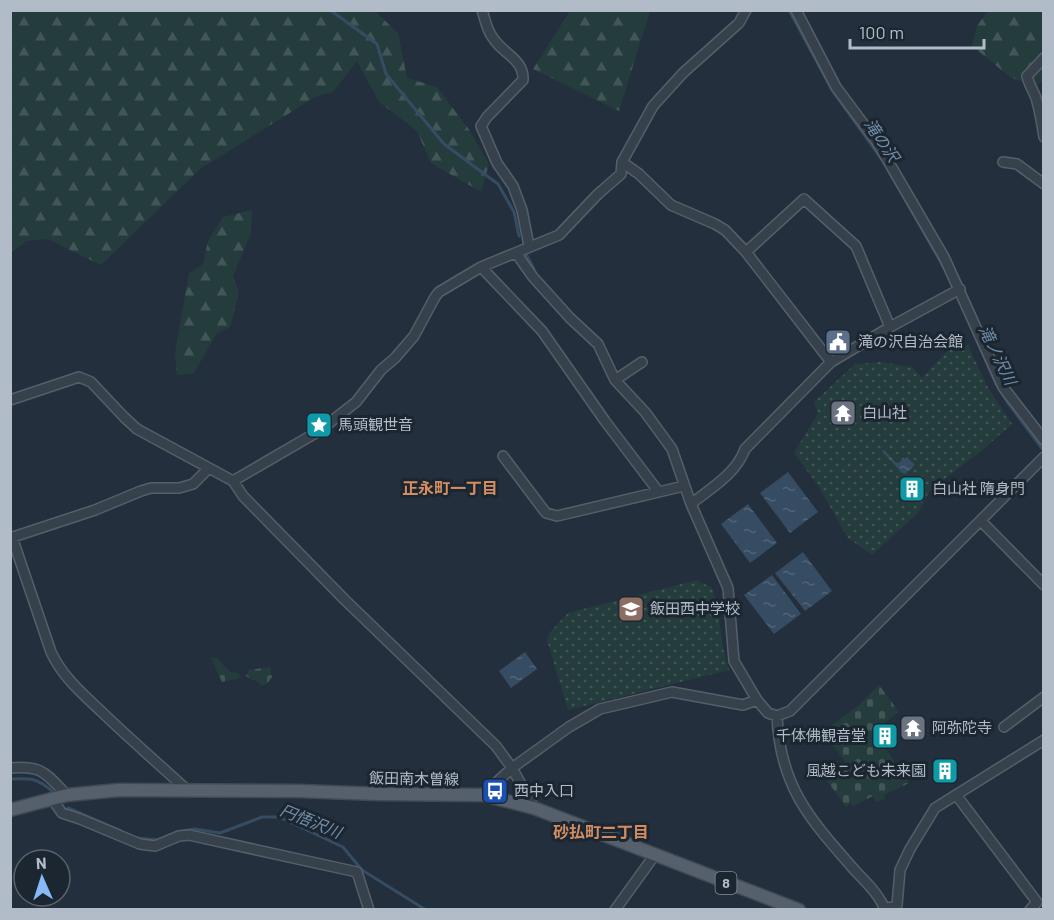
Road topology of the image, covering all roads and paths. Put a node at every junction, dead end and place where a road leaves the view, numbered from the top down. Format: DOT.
graph roads {
  1 [pos="483,10"];
  2 [pos="746,10"];
  3 [pos="796,10"];
  4 [pos="1044,58"];
  5 [pos="1044,137"];
  6 [pos="622,162"];
  7 [pos="1003,162"];
  8 [pos="1044,184"];
  9 [pos="529,246"];
  10 [pos="746,252"];
  11 [pos="516,254"];
  12 [pos="481,267"];
  13 [pos="960,289"];
  14 [pos="890,327"];
  15 [pos="642,362"];
  16 [pos="831,362"];
  17 [pos="615,380"];
  18 [pos="10,400"];
  19 [pos="1044,440"];
  20 [pos="503,456"];
  21 [pos="1043,458"];
  22 [pos="209,468"];
  23 [pos="233,481"];
  24 [pos="684,486"];
  25 [pos="658,491"];
  26 [pos="691,504"];
  27 [pos="981,521"];
  28 [pos="11,538"];
  29 [pos="1044,585"];
  30 [pos="1044,697"];
  31 [pos="757,700"];
  32 [pos="777,716"];
  33 [pos="1005,727"];
  34 [pos="1044,740"];
  35 [pos="10,768"];
  36 [pos="512,768"];
  37 [pos="187,790"];
  38 [pos="67,795"];
  39 [pos="483,795"];
  40 [pos="957,796"];
  41 [pos="52,799"];
  42 [pos="534,808"];
  43 [pos="10,810"];
  44 [pos="654,856"];
  45 [pos="369,909"];
  46 [pos="615,909"];
  47 [pos="799,909"];
  48 [pos="885,909"];
  49 [pos="1030,909"];
  1 -- 9 [label="street"];
  2 -- 6 [label="street"];
  3 -- 13 [label="street"];
  4 -- 5 [label="street"];
  6 -- 9 [label="street"];
  6 -- 10 [label="street"];
  7 -- 8 [label="street"];
  9 -- 11 [label="street"];
  10 -- 14 [label="street"];
  10 -- 16 [label="street"];
  11 -- 12 [label="street"];
  11 -- 17 [label="street"];
  12 -- 23 [label="street"];
  12 -- 25 [label="street"];
  13 -- 14 [label="street"];
  13 -- 19 [label="street"];
  14 -- 16 [label="street"];
  15 -- 17 [label="street"];
  16 -- 26 [label="street"];
  17 -- 24 [label="street"];
  18 -- 22 [label="street"];
  20 -- 25 [label="street"];
  21 -- 27 [label="street"];
  22 -- 23 [label="street"];
  22 -- 28 [label="street"];
  23 -- 36 [label="street"];
  24 -- 25 [label="street"];
  24 -- 26 [label="street"];
  26 -- 31 [label="street"];
  27 -- 29 [label="street"];
  27 -- 32 [label="street"];
  28 -- 37 [label="street"];
  30 -- 33 [label="street"];
  31 -- 32 [label="street"];
  31 -- 36 [label="street"];
  32 -- 48 [label="street"];
  34 -- 40 [label="street"];
  35 -- 38 [label="street"];
  36 -- 39 [label="street"];
  36 -- 42 [label="street"];
  37 -- 38 [label="main road, 飯田南木曽線 / 8"];
  37 -- 39 [label="main road, 飯田南木曽線 / 8"];
  38 -- 41 [label="main road, 飯田南木曽線 / 8"];
  39 -- 42 [label="main road, 飯田南木曽線 / 8"];
  40 -- 48 [label="street"];
  40 -- 49 [label="street"];
  41 -- 43 [label="main road, 飯田南木曽線 / 8"];
  41 -- 45 [label="street"];
  42 -- 44 [label="main road, 飯田南木曽線 / 8"];
  44 -- 46 [label="street"];
  44 -- 47 [label="main road, 飯田南木曽線 / 8"];
}
